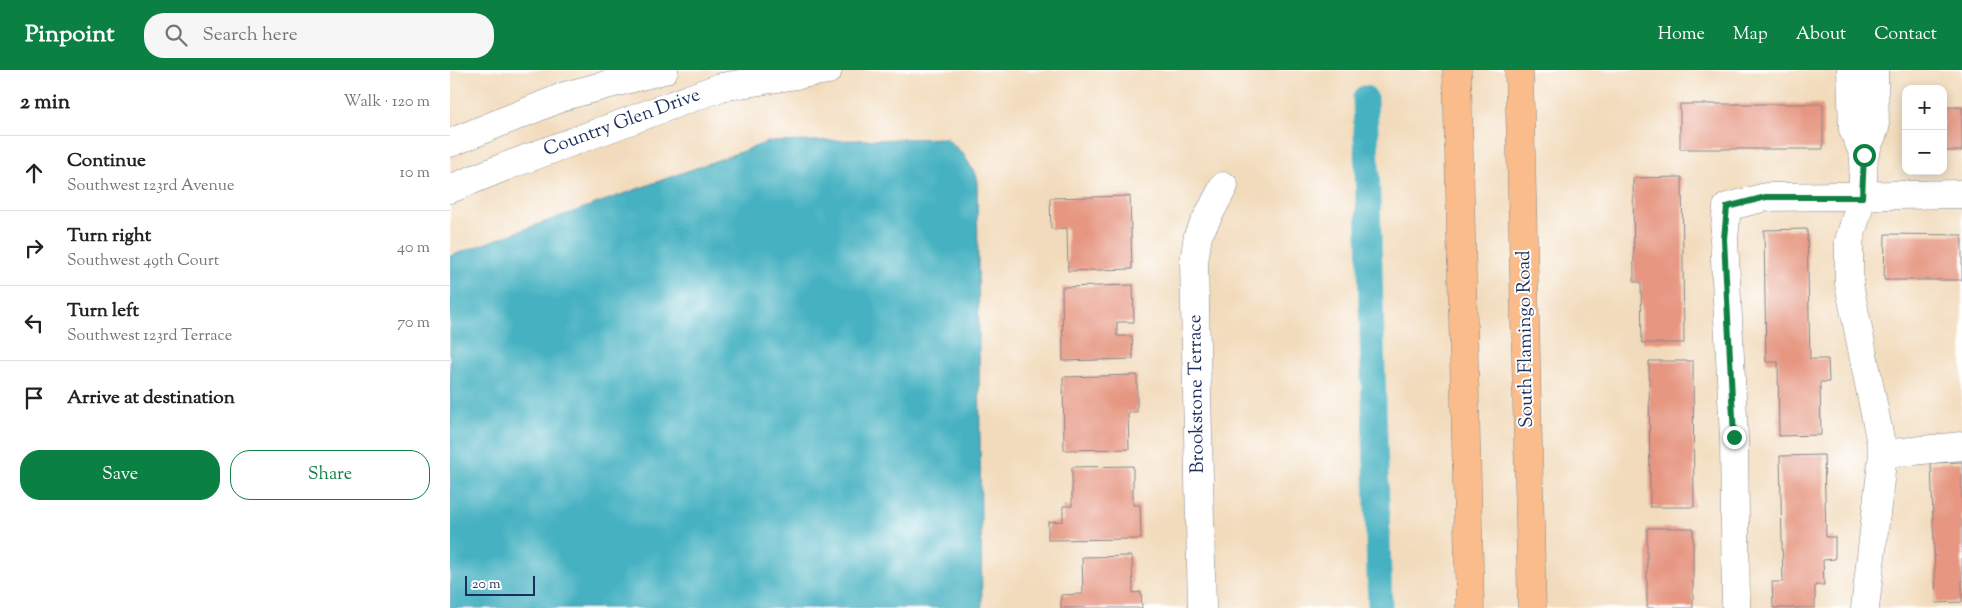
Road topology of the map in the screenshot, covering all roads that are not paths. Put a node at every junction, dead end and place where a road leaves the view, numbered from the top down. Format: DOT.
graph roads {
  1 [pos="664,70"];
  2 [pos="828,70"];
  3 [pos="1457,70"];
  4 [pos="1519,70"];
  5 [pos="1851,70"];
  6 [pos="1874,70"];
  7 [pos="485,129"];
  8 [pos="450,132"];
  9 [pos="450,143"];
  10 [pos="1864,155"];
  11 [pos="1224,186"];
  12 [pos="450,189"];
  13 [pos="1962,194"];
  14 [pos="1862,197"];
  15 [pos="1962,446"];
  16 [pos="1883,454"];
  17 [pos="1202,608"];
  18 [pos="1470,608"];
  19 [pos="1532,608"];
  20 [pos="1736,608"];
  21 [pos="1865,608"];
  1 -- 7 [label="street, Country Glen Drive"];
  2 -- 12 [label="street, Country Glen Drive"];
  3 -- 18 [label="highway"];
  4 -- 19 [label="highway, South Flamingo Road"];
  5 -- 10 [label="street"];
  6 -- 10 [label="street"];
  7 -- 8 [label="street, Country Glen Drive"];
  7 -- 9 [label="street, Country Glen Drive"];
  10 -- 14 [label="street"];
  11 -- 17 [label="street, Brookstone Terrace"];
  13 -- 14 [label="street"];
  14 -- 16 [label="street"];
  14 -- 20 [label="street"];
  15 -- 16 [label="street"];
  16 -- 21 [label="street"];
}
